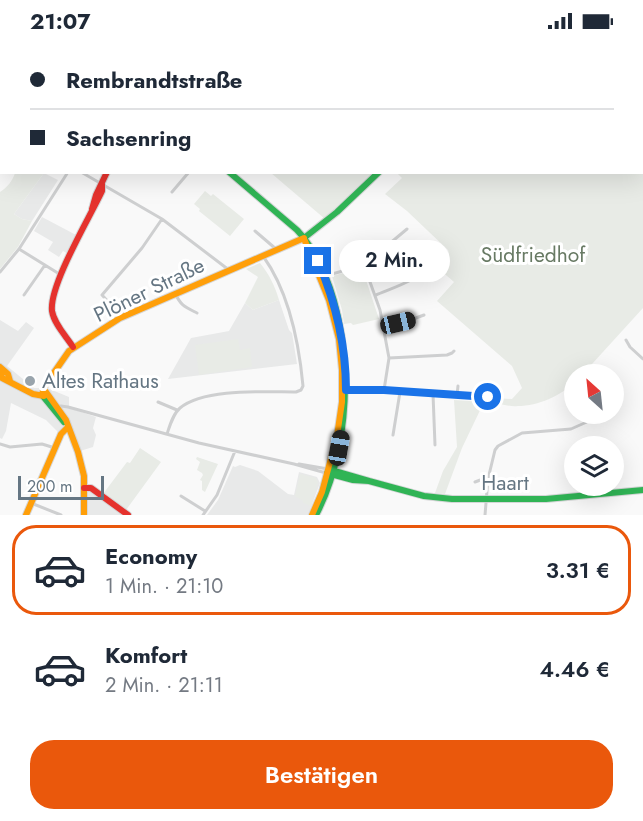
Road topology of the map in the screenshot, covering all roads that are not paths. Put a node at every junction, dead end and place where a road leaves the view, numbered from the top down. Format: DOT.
graph roads {
  1 [pos="67,174"];
  2 [pos="84,174"];
  3 [pos="106,174"];
  4 [pos="187,174"];
  5 [pos="231,174"];
  6 [pos="378,174"];
  7 [pos="102,184"];
  8 [pos="172,192"];
  9 [pos="162,219"];
  10 [pos="406,230"];
  11 [pos="255,231"];
  12 [pos="304,238"];
  13 [pos="19,249"];
  14 [pos="276,249"];
  15 [pos="262,255"];
  16 [pos="432,263"];
  17 [pos="45,265"];
  18 [pos="364,265"];
  19 [pos="229,270"];
  20 [pos="0,272"];
  21 [pos="332,274"];
  22 [pos="61,275"];
  23 [pos="175,293"];
  24 [pos="24,295"];
  25 [pos="376,295"];
  26 [pos="197,313"];
  27 [pos="424,315"];
  28 [pos="120,318"];
  29 [pos="384,326"];
  30 [pos="626,340"];
  31 [pos="74,347"];
  32 [pos="454,351"];
  33 [pos="389,358"];
  34 [pos="643,359"];
  35 [pos="5,374"];
  36 [pos="458,386"];
  37 [pos="344,390"];
  38 [pos="384,390"];
  39 [pos="400,391"];
  40 [pos="45,394"];
  41 [pos="433,394"];
  42 [pos="457,395"];
  43 [pos="496,395"];
  44 [pos="158,402"];
  45 [pos="54,407"];
  46 [pos="177,410"];
  47 [pos="583,424"];
  48 [pos="68,427"];
  49 [pos="167,434"];
  50 [pos="393,435"];
  51 [pos="0,444"];
  52 [pos="435,445"];
  53 [pos="55,448"];
  54 [pos="235,452"];
  55 [pos="330,472"];
  56 [pos="346,479"];
  57 [pos="488,479"];
  58 [pos="369,481"];
  59 [pos="475,482"];
  60 [pos="330,483"];
  61 [pos="84,488"];
  62 [pos="643,490"];
  63 [pos="181,496"];
  64 [pos="485,499"];
  65 [pos="31,503"];
  66 [pos="204,513"];
  67 [pos="26,515"];
  68 [pos="62,515"];
  69 [pos="84,515"];
  70 [pos="129,515"];
  71 [pos="314,515"];
  72 [pos="485,515"];
  1 -- 13 [label="street"];
  2 -- 7 [label="street"];
  3 -- 7 [label="main road"];
  4 -- 8 [label="street"];
  5 -- 12 [label="main road"];
  6 -- 12 [label="main road, Plöner Straße"];
  7 -- 9 [label="street"];
  7 -- 22 [label="main road"];
  9 -- 19 [label="street"];
  9 -- 28 [label="street"];
  10 -- 18 [label="street"];
  11 -- 14 [label="street"];
  12 -- 14 [label="main road, Plöner Straße"];
  12 -- 37 [label="main road"];
  13 -- 17 [label="street"];
  13 -- 20 [label="street"];
  14 -- 15 [label="main road, Plöner Straße"];
  15 -- 19 [label="main road, Plöner Straße"];
  15 -- 46 [label="street"];
  16 -- 25 [label="street"];
  17 -- 22 [label="street"];
  17 -- 24 [label="street"];
  18 -- 21 [label="street"];
  18 -- 25 [label="street"];
  19 -- 23 [label="main road, Plöner Straße"];
  22 -- 31 [label="main road"];
  23 -- 26 [label="street"];
  23 -- 28 [label="main road, Plöner Straße"];
  25 -- 29 [label="street"];
  27 -- 29 [label="street"];
  28 -- 31 [label="main road, Plöner Straße"];
  29 -- 33 [label="street"];
  30 -- 34 [label="street"];
  31 -- 40 [label="main road, Plöner Straße"];
  32 -- 33 [label="street"];
  33 -- 38 [label="street"];
  35 -- 40 [label="main road"];
  36 -- 42 [label="street"];
  37 -- 38 [label="street"];
  37 -- 55 [label="main road"];
  38 -- 39 [label="street"];
  39 -- 41 [label="street"];
  39 -- 50 [label="street"];
  40 -- 45 [label="main road"];
  41 -- 42 [label="street"];
  41 -- 52 [label="street"];
  42 -- 43 [label="street"];
  44 -- 46 [label="street"];
  45 -- 48 [label="main road"];
  45 -- 49 [label="street, Haart"];
  46 -- 49 [label="street"];
  47 -- 57 [label="street"];
  48 -- 53 [label="main road"];
  48 -- 61 [label="main road"];
  49 -- 54 [label="street, Haart"];
  51 -- 53 [label="street"];
  53 -- 65 [label="main road"];
  54 -- 55 [label="street, Haart"];
  54 -- 66 [label="street"];
  55 -- 56 [label="main road, Haart"];
  55 -- 58 [label="main road, Haart"];
  55 -- 60 [label="main road"];
  55 -- 71 [label="main road"];
  56 -- 58 [label="main road, Haart"];
  56 -- 60 [label="main road"];
  57 -- 59 [label="street"];
  57 -- 64 [label="street"];
  58 -- 64 [label="main road, Haart"];
  60 -- 71 [label="main road"];
  61 -- 69 [label="main road"];
  61 -- 70 [label="main road"];
  62 -- 64 [label="main road, Haart"];
  63 -- 66 [label="street"];
  64 -- 72 [label="street"];
  65 -- 67 [label="main road"];
  65 -- 68 [label="street"];
}
